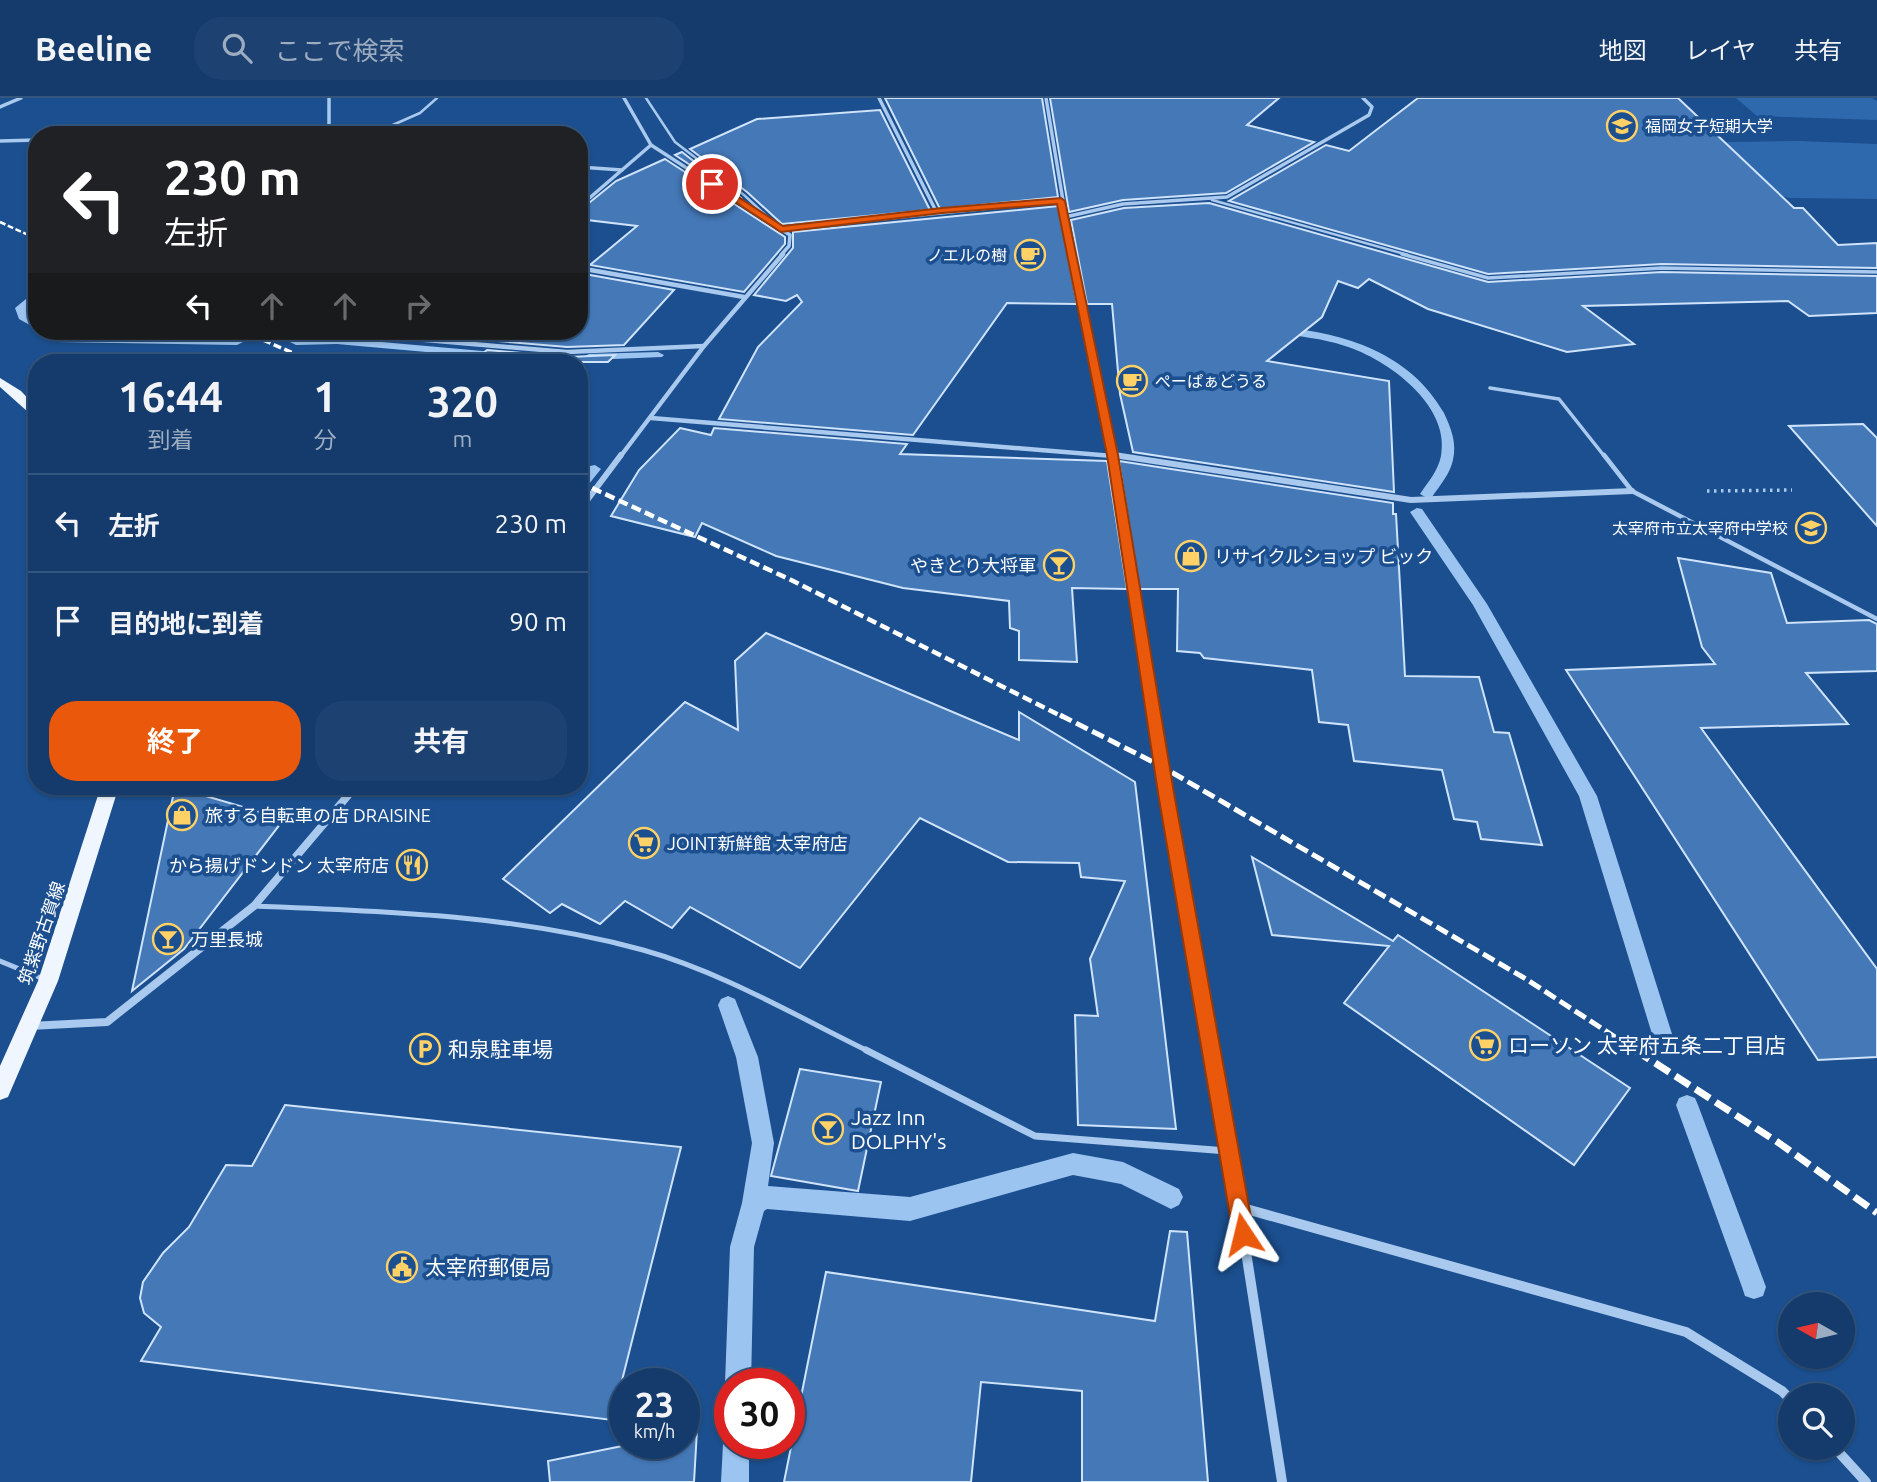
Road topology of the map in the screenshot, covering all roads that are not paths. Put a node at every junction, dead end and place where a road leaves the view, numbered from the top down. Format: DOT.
graph roads {
  1 [pos="21,98"];
  2 [pos="329,98"];
  3 [pos="438,98"];
  4 [pos="624,98"];
  5 [pos="646,98"];
  6 [pos="878,98"];
  7 [pos="1046,98"];
  8 [pos="1363,98"];
  9 [pos="0,107"];
  10 [pos="329,126"];
  11 [pos="390,126"];
  12 [pos="28,140"];
  13 [pos="0,141"];
  14 [pos="651,145"];
  15 [pos="588,168"];
  16 [pos="622,170"];
  17 [pos="588,199"];
  18 [pos="1212,200"];
  19 [pos="1061,201"];
  20 [pos="936,211"];
  21 [pos="1065,217"];
  22 [pos="773,222"];
  23 [pos="781,229"];
  24 [pos="588,270"];
  25 [pos="1877,272"];
  26 [pos="744,297"];
  27 [pos="426,340"];
  28 [pos="704,346"];
  29 [pos="0,382"];
  30 [pos="1490,388"];
  31 [pos="28,406"];
  32 [pos="651,418"];
  33 [pos="1112,455"];
  34 [pos="1632,491"];
  35 [pos="588,499"];
  36 [pos="1877,619"];
  37 [pos="107,795"];
  38 [pos="348,795"];
  39 [pos="254,906"];
  40 [pos="0,961"];
  41 [pos="48,981"];
  42 [pos="29,1027"];
  43 [pos="0,1090"];
  44 [pos="1227,1152"];
  45 [pos="1239,1207"];
  46 [pos="1778,1389"];
  47 [pos="1846,1460"];
  48 [pos="1283,1482"];
  49 [pos="1867,1482"];
  1 -- 9 [label="street"];
  2 -- 10 [label="street"];
  3 -- 11 [label="lane"];
  4 -- 14 [label="street"];
  5 -- 22 [label="lane"];
  6 -- 20 [label="street"];
  7 -- 19 [label="street"];
  8 -- 18 [label="street"];
  12 -- 13 [label="street"];
  14 -- 16 [label="street"];
  14 -- 22 [label="street"];
  15 -- 16 [label="street"];
  16 -- 17 [label="street"];
  18 -- 21 [label="street"];
  18 -- 25 [label="lane"];
  19 -- 20 [label="street"];
  19 -- 21 [label="street"];
  20 -- 23 [label="street"];
  21 -- 33 [label="street"];
  22 -- 23 [label="street"];
  23 -- 26 [label="street"];
  24 -- 26 [label="street"];
  26 -- 28 [label="street"];
  27 -- 28 [label="street"];
  28 -- 32 [label="street"];
  29 -- 31 [label="main road"];
  30 -- 34 [label="lane"];
  32 -- 33 [label="street"];
  32 -- 35 [label="street"];
  33 -- 34 [label="street"];
  33 -- 44 [label="street"];
  34 -- 36 [label="lane"];
  37 -- 41 [label="main road, 筑紫野古賀線"];
  38 -- 39 [label="street"];
  39 -- 42 [label="street"];
  39 -- 44 [label="lane"];
  40 -- 41 [label="lane"];
  41 -- 42 [label="main road, 筑紫野古賀線"];
  42 -- 43 [label="main road, 筑紫野古賀線"];
  44 -- 45 [label="street"];
  45 -- 46 [label="street"];
  45 -- 48 [label="street"];
  47 -- 49 [label="street"];
}
